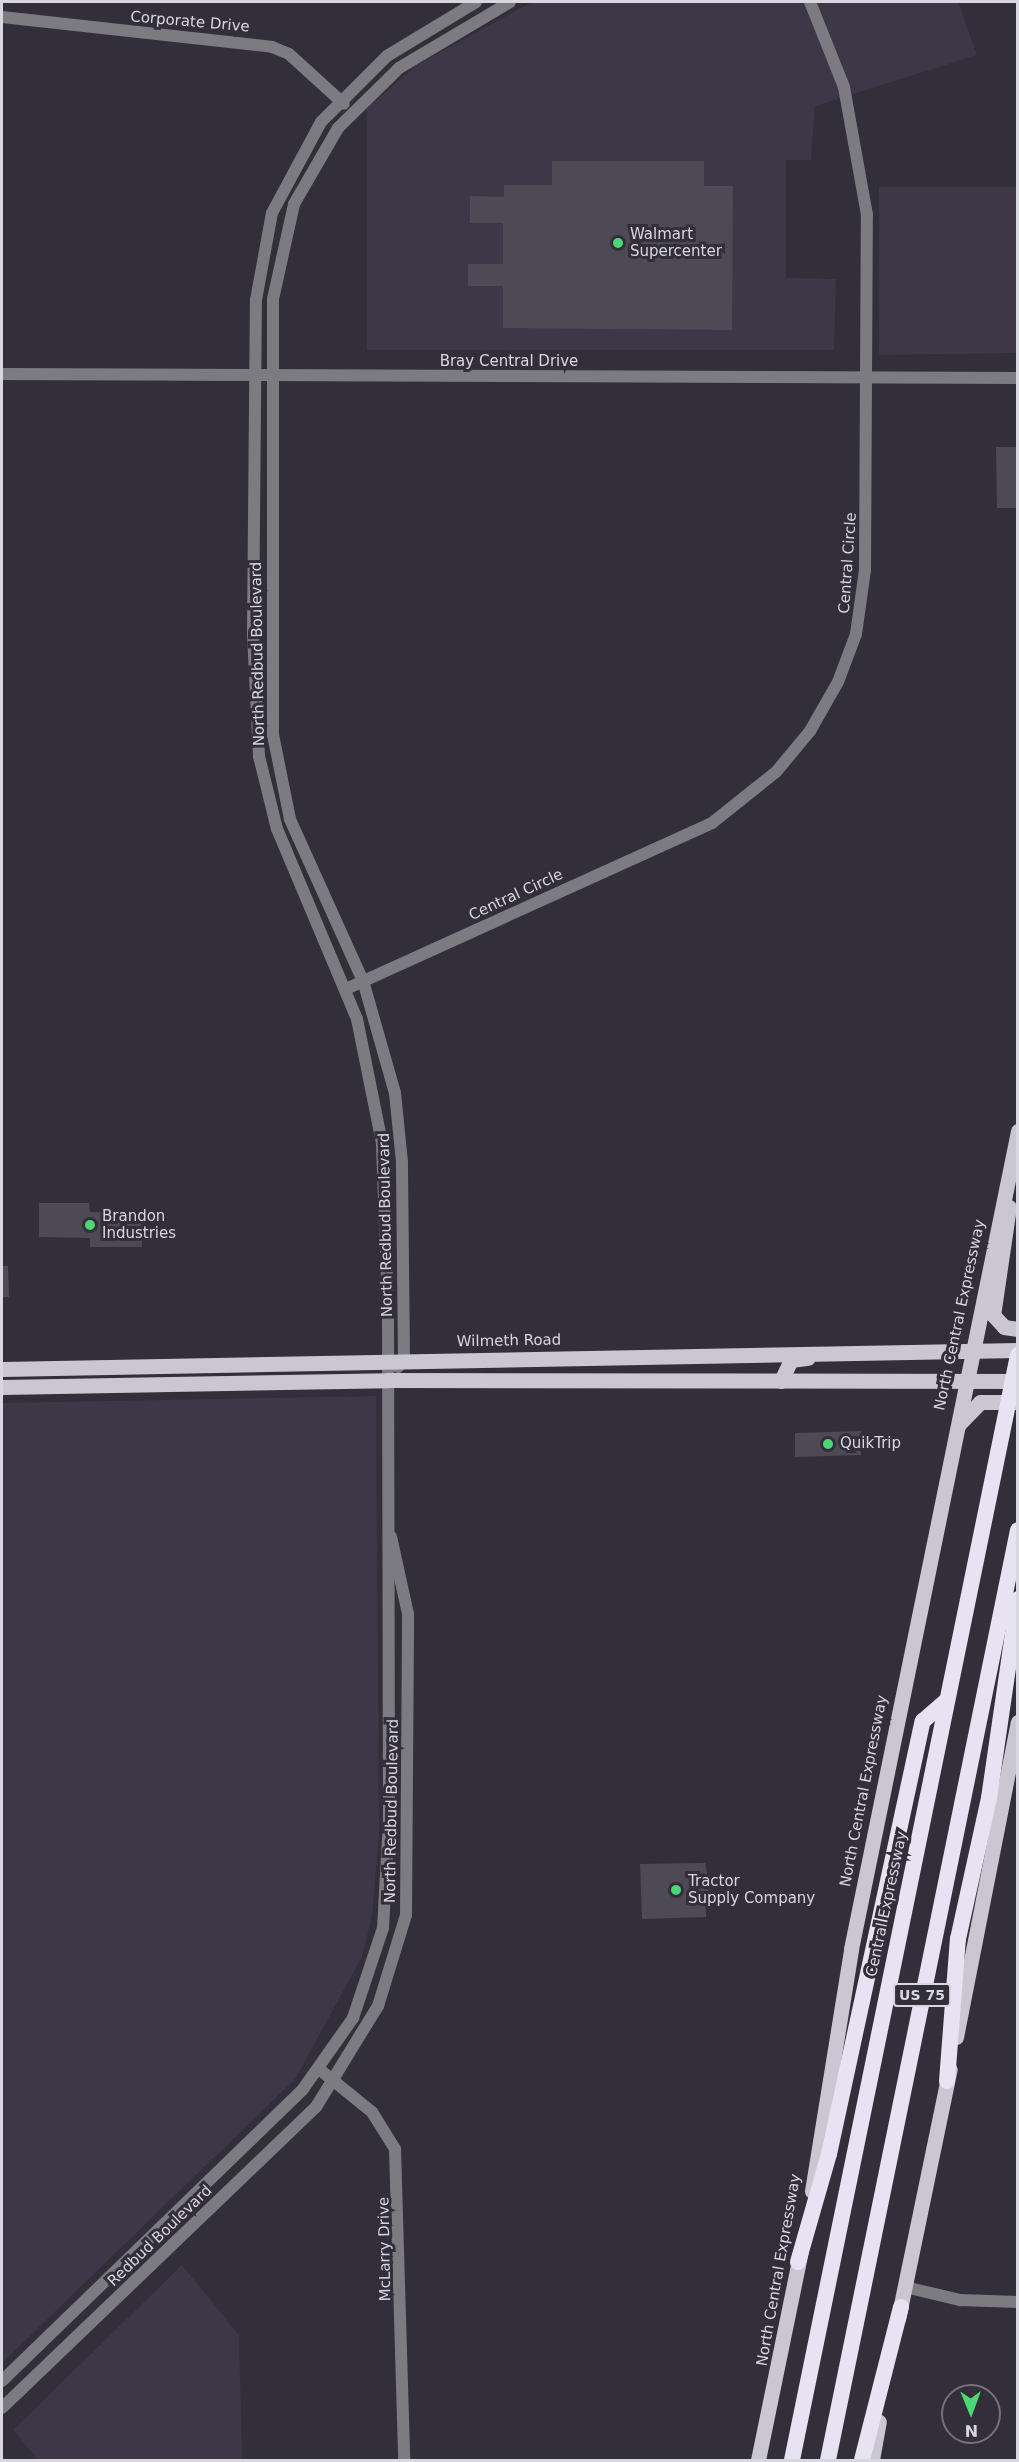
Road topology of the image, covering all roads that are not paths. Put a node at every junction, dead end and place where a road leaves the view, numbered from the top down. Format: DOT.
graph roads {
  1 [pos="476,2"];
  2 [pos="510,2"];
  3 [pos="810,2"];
  4 [pos="2,17"];
  5 [pos="339,99"];
  6 [pos="351,112"];
  7 [pos="2,374"];
  8 [pos="272,376"];
  9 [pos="254,377"];
  10 [pos="1017,378"];
  11 [pos="868,379"];
  12 [pos="253,563"];
  13 [pos="271,563"];
  14 [pos="279,775"];
  15 [pos="263,778"];
  16 [pos="363,981"];
  17 [pos="346,989"];
  18 [pos="1017,1131"];
  19 [pos="1011,1165"];
  20 [pos="1017,1329"];
  21 [pos="970,1349"];
  22 [pos="1017,1350"];
  23 [pos="901,1351"];
  24 [pos="1017,1355"];
  25 [pos="608,1357"];
  26 [pos="404,1360"];
  27 [pos="388,1361"];
  28 [pos="2,1369"];
  29 [pos="964,1379"];
  30 [pos="388,1380"];
  31 [pos="781,1381"];
  32 [pos="1017,1381"];
  33 [pos="607,1383"];
  34 [pos="2,1387"];
  35 [pos="1017,1402"];
  36 [pos="956,1429"];
  37 [pos="388,1528"];
  38 [pos="1017,1530"];
  39 [pos="1017,1599"];
  40 [pos="947,1700"];
  41 [pos="1017,1722"];
  42 [pos="319,2069"];
  43 [pos="334,2081"];
  44 [pos="947,2081"];
  45 [pos="798,2262"];
  46 [pos="905,2287"];
  47 [pos="1017,2302"];
  48 [pos="901,2307"];
  49 [pos="2,2381"];
  50 [pos="3,2405"];
  51 [pos="404,2460"];
  52 [pos="758,2460"];
  53 [pos="792,2460"];
  54 [pos="828,2460"];
  55 [pos="862,2460"];
  56 [pos="872,2460"];
  1 -- 5 [label="street, North Redbud Boulevard"];
  2 -- 6 [label="street, North Redbud Boulevard"];
  3 -- 11 [label="street, Central Circle"];
  4 -- 5 [label="street, Corporate Drive"];
  5 -- 6 [label="street, Corporate Drive"];
  5 -- 9 [label="street, North Redbud Boulevard"];
  6 -- 8 [label="street, North Redbud Boulevard"];
  7 -- 9 [label="street, Bray Central Drive"];
  8 -- 9 [label="street, Bray Central Drive"];
  8 -- 11 [label="street, Bray Central Drive"];
  8 -- 13 [label="street, North Redbud Boulevard"];
  9 -- 12 [label="street, North Redbud Boulevard"];
  10 -- 11 [label="street, Bray Central Drive"];
  11 -- 16 [label="street, Central Circle"];
  12 -- 13 [label="street"];
  12 -- 15 [label="street, North Redbud Boulevard"];
  13 -- 14 [label="street, North Redbud Boulevard"];
  14 -- 15 [label="street"];
  14 -- 16 [label="street, North Redbud Boulevard"];
  15 -- 17 [label="street, North Redbud Boulevard"];
  16 -- 17 [label="street, Central Circle"];
  16 -- 26 [label="street, North Redbud Boulevard"];
  17 -- 27 [label="street, North Redbud Boulevard"];
  18 -- 19 [label="main road, North Central Expressway"];
  19 -- 20 [label="main road"];
  19 -- 21 [label="main road, North Central Expressway"];
  21 -- 22 [label="main road, Wilmeth Road"];
  21 -- 23 [label="main road, Wilmeth Road"];
  21 -- 29 [label="main road, North Central Expressway"];
  23 -- 25 [label="main road, Wilmeth Road"];
  23 -- 31 [label="main road"];
  24 -- 40 [label="highway, Central Expressway / US 75"];
  25 -- 26 [label="main road, Wilmeth Road"];
  25 -- 33 [label="main road"];
  26 -- 27 [label="main road, Wilmeth Road"];
  26 -- 30 [label="street"];
  27 -- 28 [label="main road, Wilmeth Road"];
  27 -- 30 [label="street, North Redbud Boulevard"];
  29 -- 31 [label="main road"];
  29 -- 32 [label="main road"];
  29 -- 36 [label="main road, North Central Expressway"];
  30 -- 33 [label="main road"];
  30 -- 34 [label="main road"];
  30 -- 37 [label="street, North Redbud Boulevard"];
  31 -- 33 [label="main road"];
  35 -- 36 [label="main road"];
  36 -- 45 [label="main road, North Central Expressway"];
  37 -- 42 [label="street, North Redbud Boulevard"];
  37 -- 43 [label="street, North Redbud Boulevard"];
  38 -- 54 [label="highway, US 75"];
  39 -- 44 [label="highway"];
  40 -- 45 [label="highway"];
  40 -- 53 [label="highway, Central Expressway / US 75"];
  41 -- 44 [label="main road"];
  42 -- 43 [label="street, McLarry Drive"];
  42 -- 49 [label="street, Redbud Boulevard"];
  43 -- 50 [label="street, Redbud Boulevard"];
  43 -- 51 [label="street, McLarry Drive"];
  44 -- 46 [label="main road"];
  45 -- 52 [label="main road, North Central Expressway"];
  46 -- 47 [label="street"];
  46 -- 48 [label="main road"];
  48 -- 55 [label="highway"];
  48 -- 56 [label="main road"];
}
